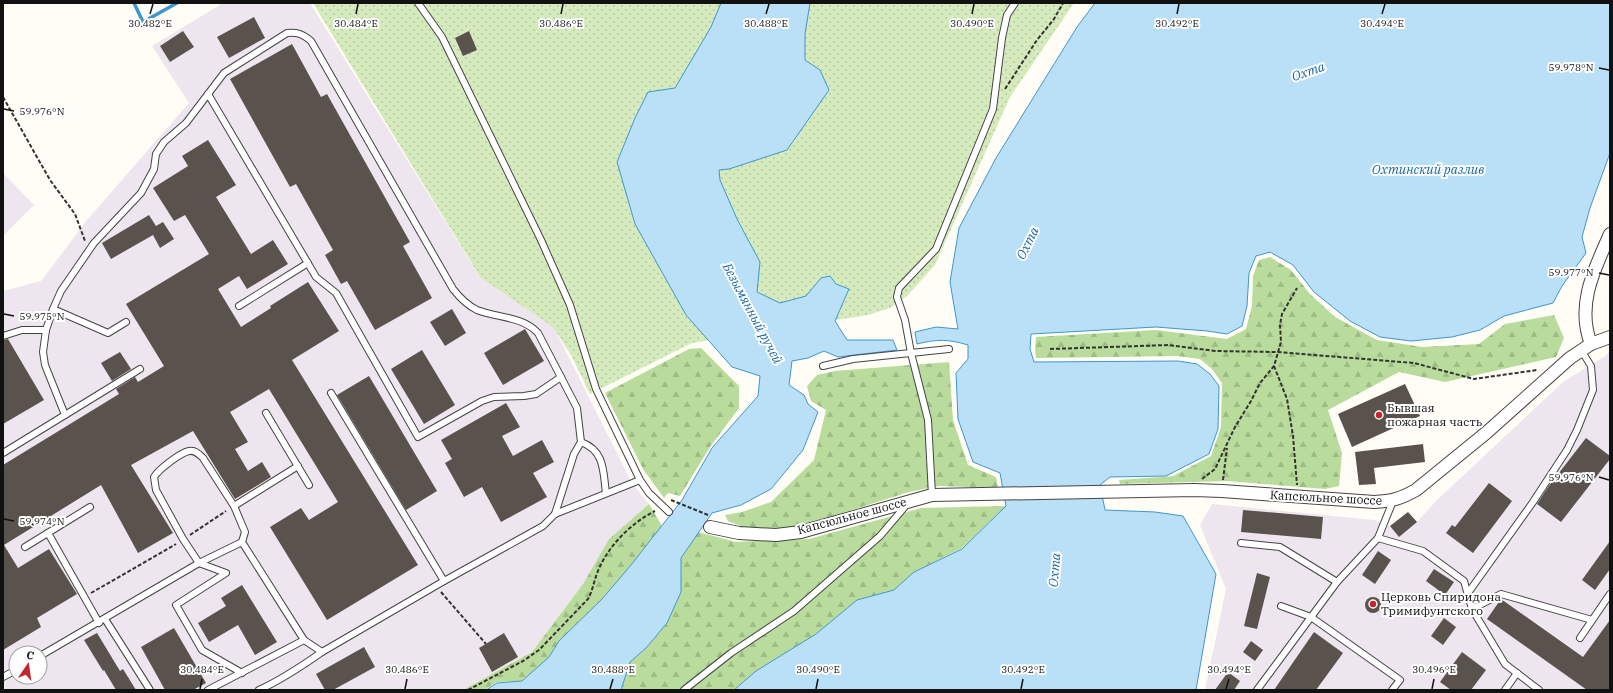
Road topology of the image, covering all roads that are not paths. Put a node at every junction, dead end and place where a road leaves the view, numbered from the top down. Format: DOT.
graph roads {
  1 [pos="418,3"];
  2 [pos="1015,3"];
  3 [pos="208,94"];
  4 [pos="1610,234"];
  5 [pos="308,263"];
  6 [pos="239,306"];
  7 [pos="53,309"];
  8 [pos="126,322"];
  9 [pos="46,330"];
  10 [pos="3,336"];
  11 [pos="1610,337"];
  12 [pos="1586,347"];
  13 [pos="949,349"];
  14 [pos="911,352"];
  15 [pos="822,366"];
  16 [pos="140,369"];
  17 [pos="561,377"];
  18 [pos="330,393"];
  19 [pos="266,413"];
  20 [pos="65,415"];
  21 [pos="581,442"];
  22 [pos="3,453"];
  23 [pos="298,466"];
  24 [pos="640,480"];
  25 [pos="309,485"];
  26 [pos="606,493"];
  27 [pos="932,495"];
  28 [pos="910,500"];
  29 [pos="1392,501"];
  30 [pos="234,506"];
  31 [pos="90,507"];
  32 [pos="669,512"];
  33 [pos="555,514"];
  34 [pos="710,522"];
  35 [pos="48,533"];
  36 [pos="1378,538"];
  37 [pos="242,542"];
  38 [pos="1241,543"];
  39 [pos="25,547"];
  40 [pos="198,563"];
  41 [pos="444,581"];
  42 [pos="1337,582"];
  43 [pos="1468,593"];
  44 [pos="1610,594"];
  45 [pos="1281,606"];
  46 [pos="1472,609"];
  47 [pos="1311,617"];
  48 [pos="105,619"];
  49 [pos="1592,620"];
  50 [pos="99,623"];
  51 [pos="1580,638"];
  52 [pos="304,640"];
  53 [pos="48,652"];
  54 [pos="322,652"];
  55 [pos="242,673"];
  56 [pos="1516,673"];
  57 [pos="150,690"];
  58 [pos="208,690"];
  59 [pos="259,690"];
  60 [pos="684,690"];
  61 [pos="1257,690"];
  62 [pos="1392,690"];
  63 [pos="1505,690"];
  64 [pos="1539,690"];
  1 -- 24 [label="lane"];
  2 -- 14 [label="lane"];
  3 -- 5 [label="lane"];
  3 -- 7 [label="lane"];
  3 -- 17 [label="lane"];
  4 -- 12 [label="street"];
  5 -- 6 [label="lane"];
  5 -- 17 [label="lane"];
  7 -- 8 [label="lane"];
  7 -- 9 [label="lane"];
  9 -- 10 [label="lane"];
  9 -- 20 [label="lane"];
  11 -- 12 [label="street, Капсюльное шоссе"];
  12 -- 29 [label="street, Капсюльное шоссе"];
  12 -- 43 [label="lane"];
  13 -- 14 [label="lane"];
  14 -- 15 [label="lane"];
  14 -- 27 [label="lane"];
  16 -- 20 [label="lane"];
  17 -- 21 [label="lane"];
  18 -- 41 [label="lane"];
  19 -- 23 [label="lane"];
  20 -- 22 [label="lane"];
  21 -- 26 [label="lane"];
  21 -- 33 [label="lane"];
  23 -- 25 [label="lane"];
  23 -- 30 [label="lane"];
  24 -- 26 [label="lane"];
  24 -- 32 [label="lane"];
  26 -- 33 [label="lane"];
  27 -- 28 [label="street, Капсюльное шоссе"];
  27 -- 29 [label="street, Капсюльное шоссе"];
  28 -- 34 [label="street, Капсюльное шоссе"];
  28 -- 60 [label="lane"];
  29 -- 36 [label="lane"];
  30 -- 37 [label="lane"];
  30 -- 40 [label="lane"];
  31 -- 35 [label="lane"];
  33 -- 41 [label="lane"];
  35 -- 39 [label="lane"];
  35 -- 50 [label="lane"];
  36 -- 42 [label="lane"];
  36 -- 43 [label="lane"];
  37 -- 40 [label="lane"];
  37 -- 52 [label="lane"];
  38 -- 42 [label="lane"];
  40 -- 48 [label="lane"];
  40 -- 55 [label="lane"];
  41 -- 54 [label="lane"];
  42 -- 47 [label="lane"];
  43 -- 46 [label="lane"];
  44 -- 49 [label="lane"];
  45 -- 47 [label="lane"];
  46 -- 49 [label="lane"];
  46 -- 56 [label="lane"];
  47 -- 61 [label="lane"];
  47 -- 62 [label="lane"];
  48 -- 50 [label="lane"];
  48 -- 57 [label="lane"];
  49 -- 51 [label="lane"];
  50 -- 53 [label="lane"];
  52 -- 54 [label="lane"];
  52 -- 55 [label="lane"];
  54 -- 59 [label="lane"];
  55 -- 58 [label="lane"];
  56 -- 63 [label="lane"];
  56 -- 64 [label="lane"];
}
